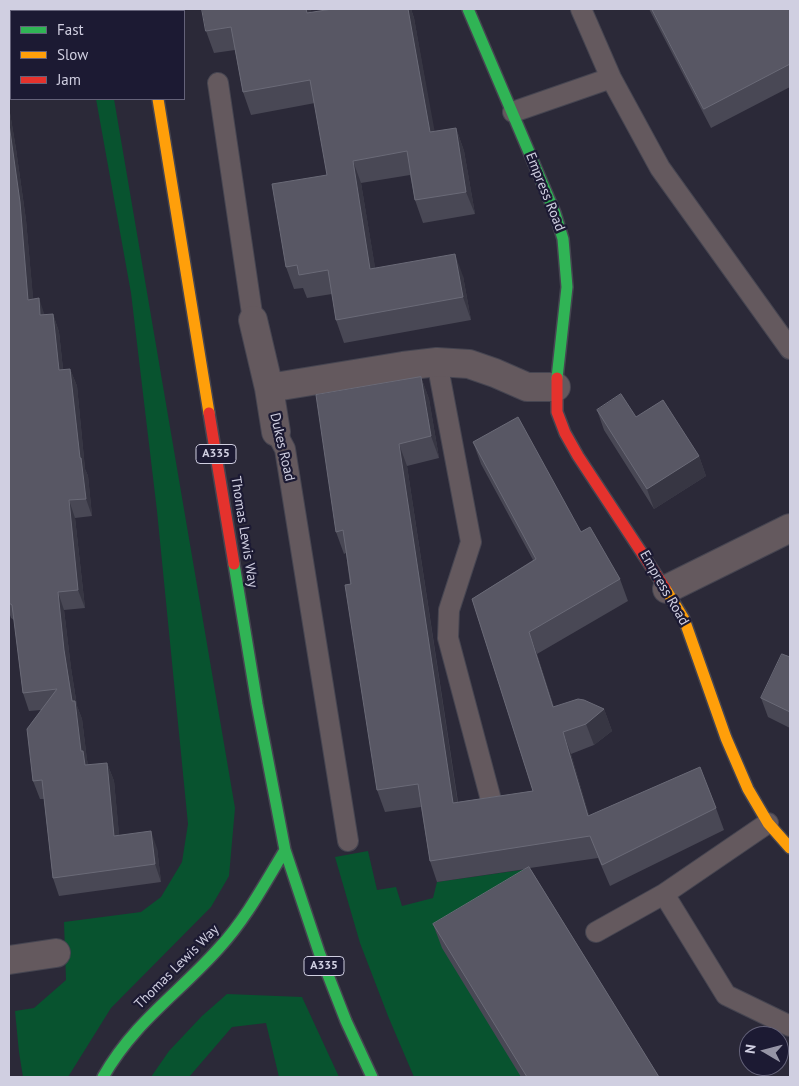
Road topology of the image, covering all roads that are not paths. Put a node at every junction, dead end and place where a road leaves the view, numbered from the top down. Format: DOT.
graph roads {
  1 [pos="468,9"];
  2 [pos="581,9"];
  3 [pos="610,78"];
  4 [pos="218,83"];
  5 [pos="158,100"];
  6 [pos="513,112"];
  7 [pos="253,320"];
  8 [pos="790,349"];
  9 [pos="437,362"];
  10 [pos="556,387"];
  11 [pos="269,388"];
  12 [pos="276,432"];
  13 [pos="790,528"];
  14 [pos="667,589"];
  15 [pos="491,800"];
  16 [pos="768,822"];
  17 [pos="348,841"];
  18 [pos="790,848"];
  19 [pos="285,850"];
  20 [pos="664,894"];
  21 [pos="596,932"];
  22 [pos="56,953"];
  23 [pos="9,960"];
  24 [pos="790,1026"];
  25 [pos="103,1077"];
  26 [pos="372,1077"];
  1 -- 6 [label="street, Empress Road"];
  2 -- 3 [label="lane"];
  3 -- 6 [label="lane"];
  3 -- 8 [label="lane"];
  4 -- 7 [label="lane, Dukes Road"];
  5 -- 19 [label="street, Thomas Lewis Way / A335"];
  6 -- 10 [label="street, Empress Road"];
  7 -- 11 [label="street, Dukes Road"];
  9 -- 10 [label="street"];
  9 -- 11 [label="street"];
  9 -- 15 [label="lane"];
  10 -- 14 [label="street, Empress Road"];
  11 -- 12 [label="street, Dukes Road"];
  12 -- 17 [label="lane, Dukes Road"];
  13 -- 14 [label="street"];
  14 -- 16 [label="street, Empress Road"];
  16 -- 18 [label="street, Empress Road"];
  16 -- 20 [label="lane"];
  19 -- 25 [label="street, Thomas Lewis Way"];
  19 -- 26 [label="street, Thomas Lewis Way / A335"];
  20 -- 21 [label="lane"];
  20 -- 24 [label="lane"];
  22 -- 23 [label="street"];
}
